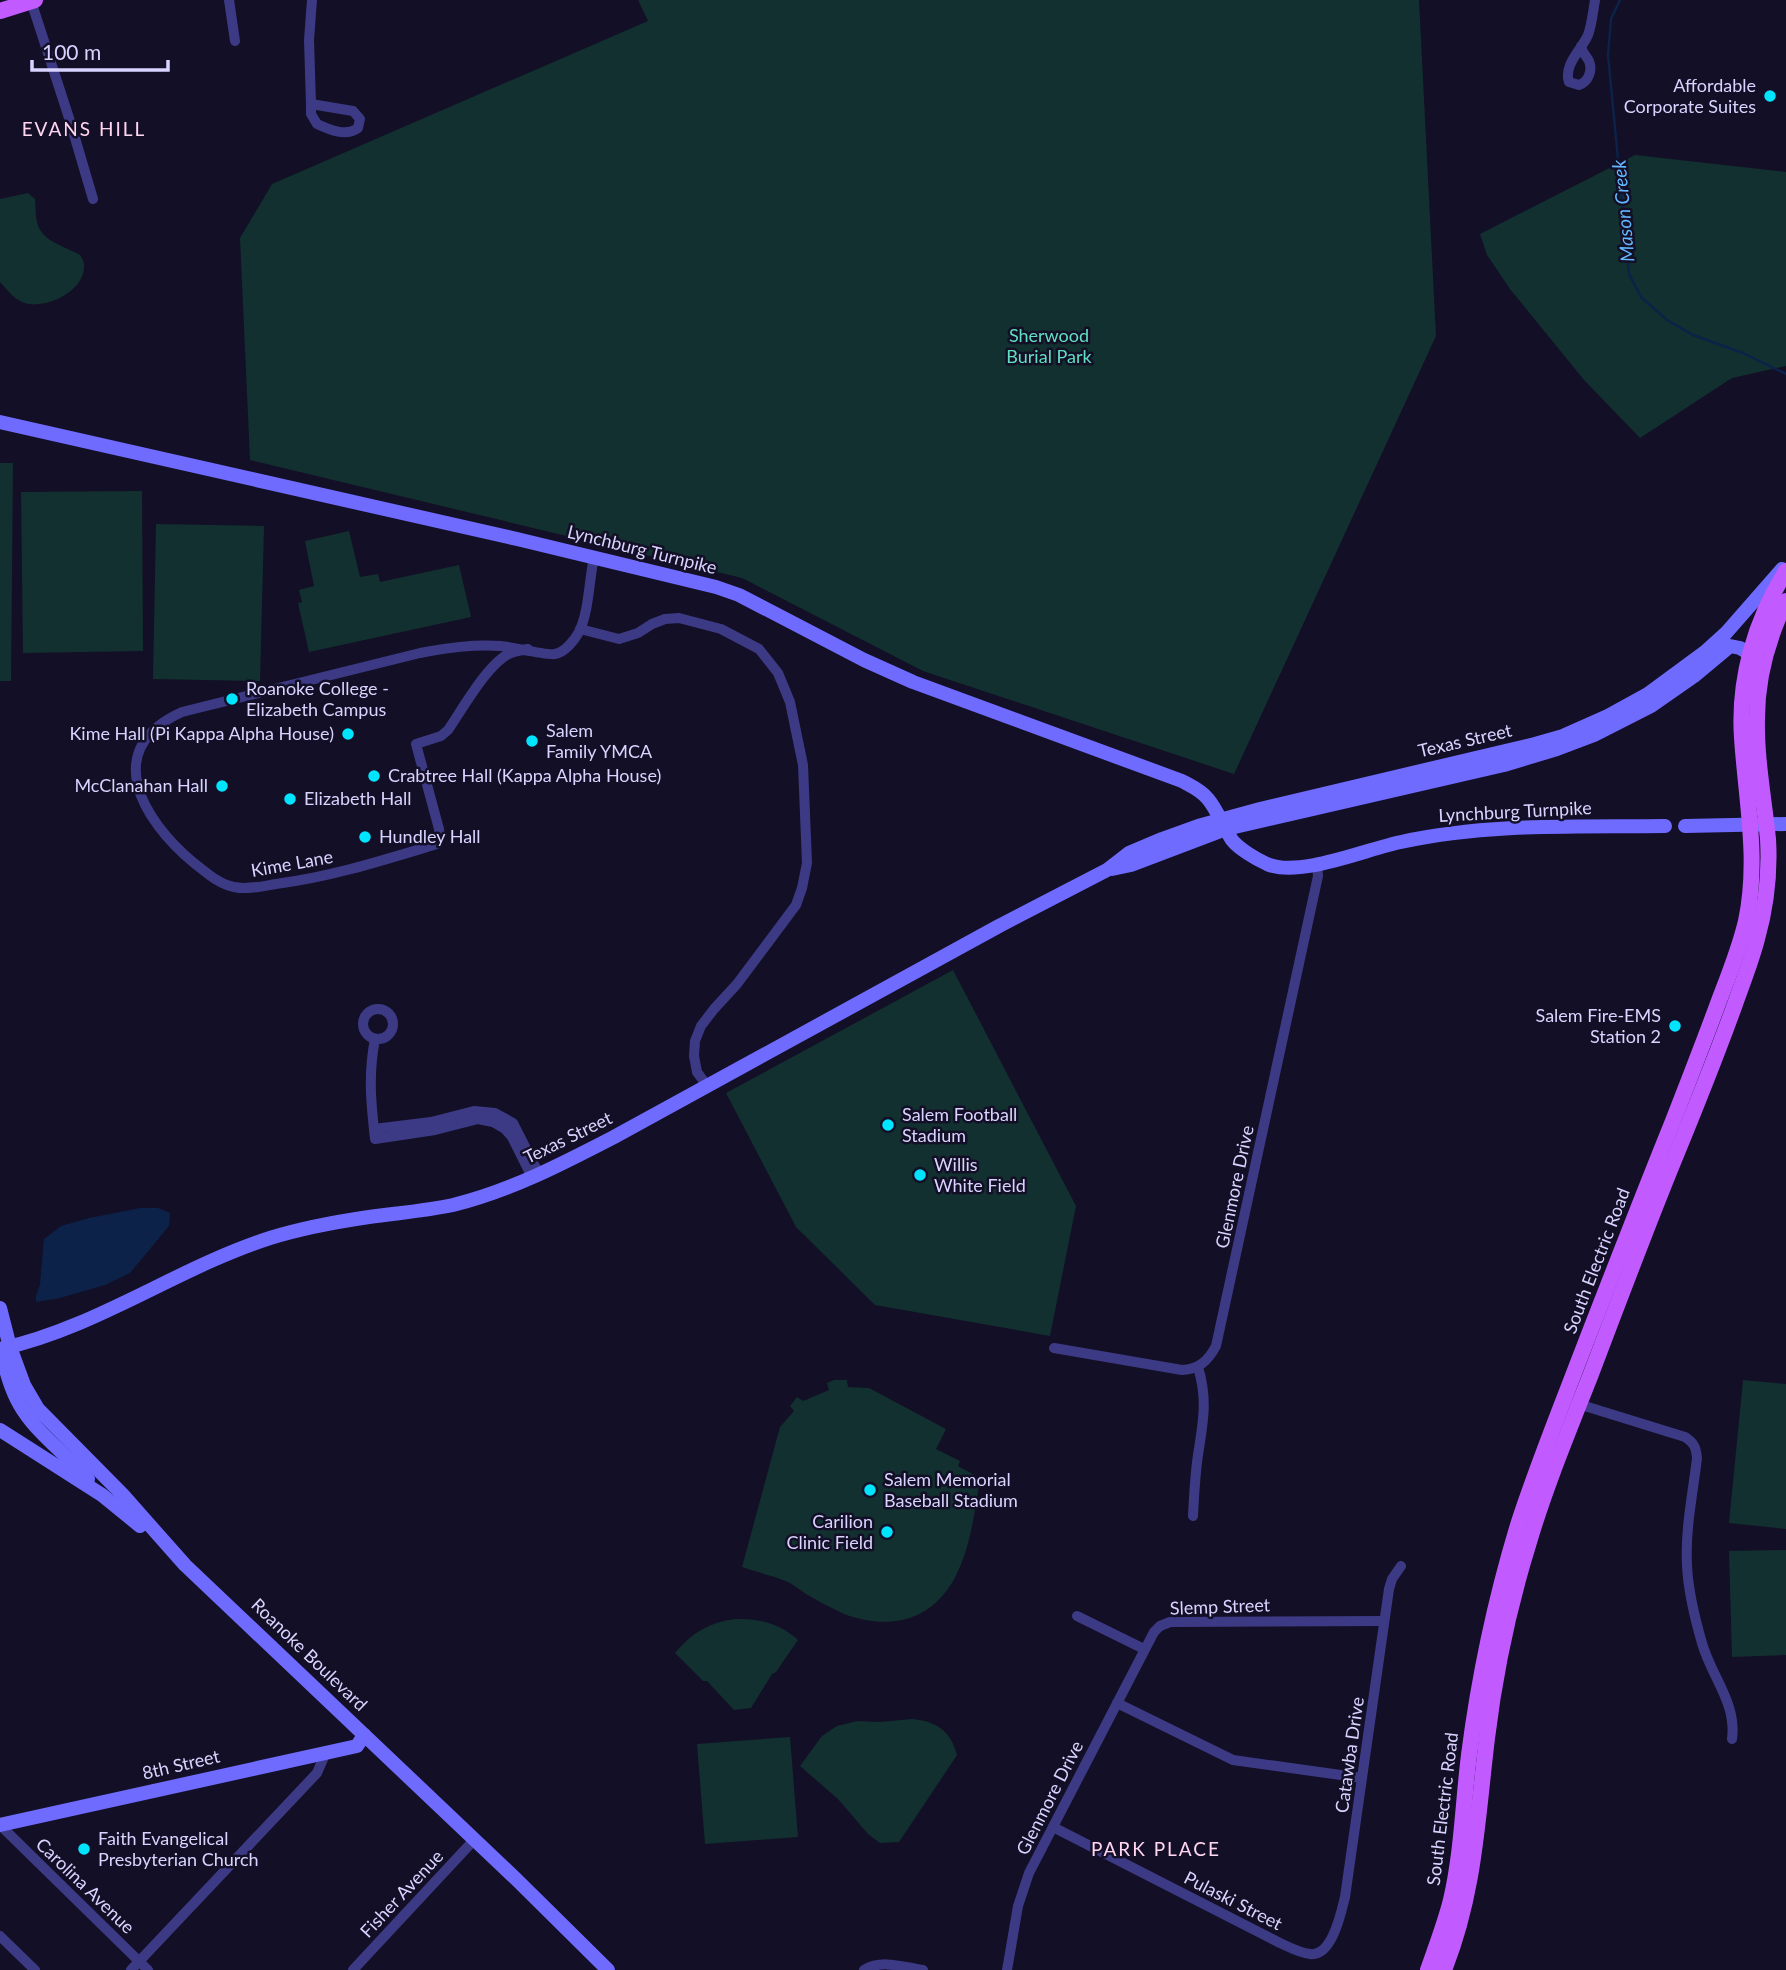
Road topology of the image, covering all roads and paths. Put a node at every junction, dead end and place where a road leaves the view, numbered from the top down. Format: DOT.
graph roads {
  1 [pos="229,0"];
  2 [pos="312,0"];
  3 [pos="1595,0"];
  4 [pos="33,1"];
  5 [pos="0,11"];
  6 [pos="234,41"];
  7 [pos="1581,46"];
  8 [pos="311,104"];
  9 [pos="93,199"];
  10 [pos="0,422"];
  11 [pos="594,557"];
  12 [pos="1786,568"];
  13 [pos="1786,601"];
  14 [pos="580,629"];
  15 [pos="528,649"];
  16 [pos="1750,654"];
  17 [pos="1223,824"];
  18 [pos="1786,824"];
  19 [pos="1758,825"];
  20 [pos="1665,826"];
  21 [pos="1685,826"];
  22 [pos="1317,864"];
  23 [pos="375,1039"];
  24 [pos="708,1087"];
  25 [pos="535,1176"];
  26 [pos="0,1308"];
  27 [pos="5,1348"];
  28 [pos="1054,1348"];
  29 [pos="1198,1367"];
  30 [pos="1572,1402"];
  31 [pos="0,1430"];
  32 [pos="102,1495"];
  33 [pos="1193,1516"];
  34 [pos="171,1551"];
  35 [pos="1401,1566"];
  36 [pos="1077,1616"];
  37 [pos="1384,1620"];
  38 [pos="1144,1649"];
  39 [pos="1117,1703"];
  40 [pos="365,1735"];
  41 [pos="1732,1739"];
  42 [pos="326,1752"];
  43 [pos="1362,1778"];
  44 [pos="0,1825"];
  45 [pos="1053,1827"];
  46 [pos="474,1840"];
  47 [pos="0,1936"];
  48 [pos="1325,1948"];
  49 [pos="139,1961"];
  50 [pos="601,1967"];
  51 [pos="35,1970"];
  52 [pos="131,1970"];
  53 [pos="148,1970"];
  54 [pos="353,1970"];
  55 [pos="864,1970"];
  56 [pos="923,1970"];
  57 [pos="1007,1970"];
  58 [pos="1427,1970"];
  59 [pos="1444,1970"];
  1 -- 6 [label="street"];
  2 -- 8 [label="street"];
  3 -- 7 [label="street"];
  4 -- 5 [label="main road"];
  4 -- 9 [label="street"];
  8 -- 8 [label="street"];
  10 -- 11 [label="main road, Lynchburg Turnpike"];
  11 -- 14 [label="street"];
  11 -- 17 [label="main road, Lynchburg Turnpike"];
  12 -- 16 [label="main road, South Electric Road"];
  12 -- 17 [label="main road, Texas Street"];
  13 -- 19 [label="main road, South Electric Road"];
  14 -- 15 [label="street, Kime Lane"];
  14 -- 24 [label="street"];
  15 -- 15 [label="street, Kime Lane"];
  16 -- 17 [label="main road, Texas Street"];
  16 -- 19 [label="main road, South Electric Road"];
  17 -- 22 [label="main road, Lynchburg Turnpike"];
  17 -- 24 [label="main road, Texas Street"];
  18 -- 19 [label="main road"];
  19 -- 21 [label="main road"];
  19 -- 30 [label="main road, South Electric Road"];
  20 -- 22 [label="main road, Lynchburg Turnpike"];
  22 -- 29 [label="street, Glenmore Drive"];
  23 -- 25 [label="street"];
  24 -- 25 [label="main road, Texas Street"];
  25 -- 27 [label="main road, Texas Street"];
  26 -- 27 [label="main road"];
  27 -- 32 [label="main road"];
  27 -- 34 [label="main road, Roanoke Boulevard"];
  28 -- 29 [label="street"];
  29 -- 33 [label="street"];
  30 -- 41 [label="street"];
  30 -- 58 [label="main road, South Electric Road"];
  30 -- 59 [label="main road, South Electric Road"];
  31 -- 32 [label="main road"];
  32 -- 34 [label="main road"];
  34 -- 40 [label="main road, Roanoke Boulevard"];
  35 -- 37 [label="street, Catawba Drive"];
  36 -- 38 [label="street"];
  37 -- 38 [label="street, Slemp Street"];
  37 -- 43 [label="street, Catawba Drive"];
  38 -- 39 [label="street, Glenmore Drive"];
  39 -- 43 [label="street"];
  39 -- 45 [label="street, Glenmore Drive"];
  40 -- 42 [label="main road, 8th Street"];
  40 -- 46 [label="main road, Roanoke Boulevard"];
  42 -- 44 [label="main road, 8th Street"];
  42 -- 49 [label="street"];
  43 -- 48 [label="street, Catawba Drive"];
  44 -- 49 [label="street, Carolina Avenue"];
  45 -- 48 [label="street, Pulaski Street"];
  45 -- 57 [label="street, Glenmore Drive"];
  46 -- 50 [label="main road, Roanoke Boulevard"];
  46 -- 54 [label="street, Fisher Avenue"];
  47 -- 51 [label="street"];
  49 -- 52 [label="street"];
  49 -- 53 [label="street, Carolina Avenue"];
  55 -- 56 [label="street"];
}
